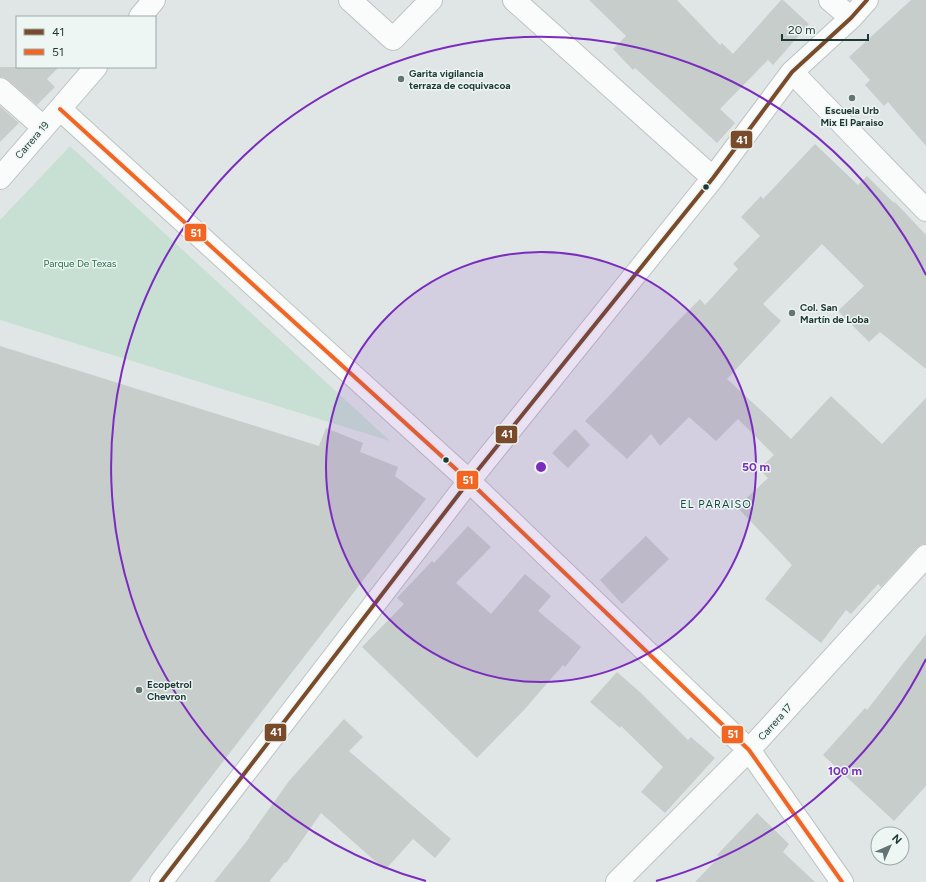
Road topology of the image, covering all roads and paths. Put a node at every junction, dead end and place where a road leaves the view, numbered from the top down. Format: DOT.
graph roads {
  1 [pos="154,0"];
  2 [pos="350,0"];
  3 [pos="431,0"];
  4 [pos="514,0"];
  5 [pos="830,0"];
  6 [pos="867,0"];
  7 [pos="141,16"];
  8 [pos="851,18"];
  9 [pos="95,68"];
  10 [pos="792,72"];
  11 [pos="0,89"];
  12 [pos="60,109"];
  13 [pos="43,127"];
  14 [pos="0,178"];
  15 [pos="713,178"];
  16 [pos="926,210"];
  17 [pos="469,481"];
  18 [pos="926,556"];
  19 [pos="749,750"];
  20 [pos="161,882"];
  21 [pos="617,882"];
  22 [pos="842,882"];
  1 -- 7 [label="street"];
  2 -- 3 [label="street"];
  4 -- 15 [label="street"];
  5 -- 8 [label="street"];
  6 -- 8 [label="street"];
  8 -- 10 [label="street"];
  9 -- 12 [label="street, Carrera 19"];
  10 -- 15 [label="street"];
  10 -- 16 [label="street"];
  11 -- 13 [label="street"];
  12 -- 13 [label="street, Carrera 19"];
  12 -- 17 [label="street"];
  13 -- 14 [label="street, Carrera 19"];
  15 -- 17 [label="street"];
  17 -- 19 [label="street"];
  17 -- 20 [label="street"];
  18 -- 19 [label="street, Carrera 17"];
  19 -- 21 [label="street, Carrera 17"];
  19 -- 22 [label="street"];
}
